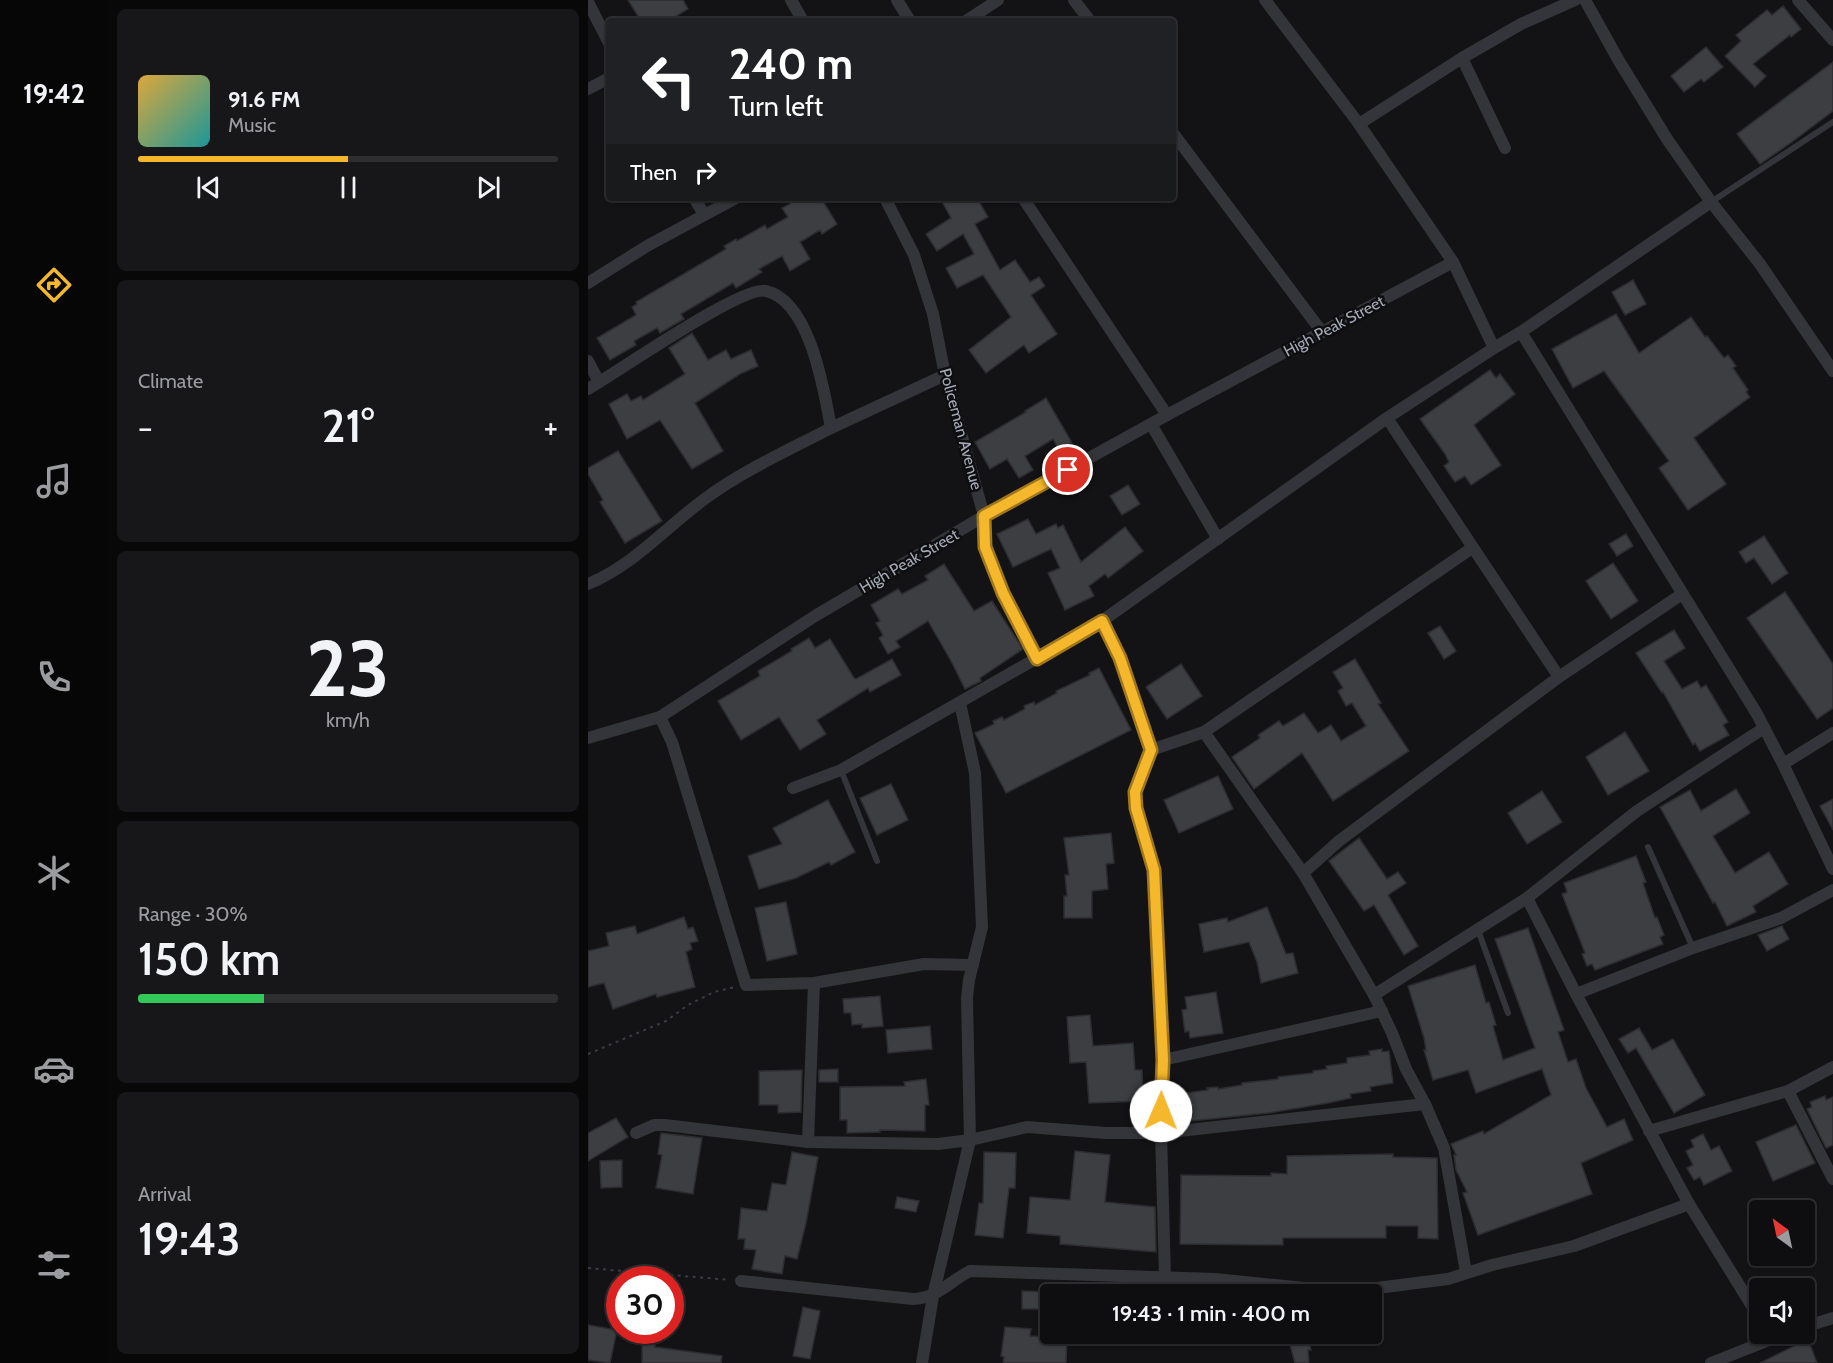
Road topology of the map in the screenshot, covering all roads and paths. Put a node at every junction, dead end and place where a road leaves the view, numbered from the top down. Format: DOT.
graph roads {
  1 [pos="791,0"];
  2 [pos="897,0"];
  3 [pos="998,0"];
  4 [pos="1074,0"];
  5 [pos="1575,0"];
  6 [pos="1585,0"];
  7 [pos="1798,0"];
  8 [pos="1266,1"];
  9 [pos="588,2"];
  10 [pos="801,18"];
  11 [pos="908,18"];
  12 [pos="971,18"];
  13 [pos="1088,18"];
  14 [pos="606,38"];
  15 [pos="1833,39"];
  16 [pos="1462,58"];
  17 [pos="606,80"];
  18 [pos="588,90"];
  19 [pos="1833,122"];
  20 [pos="1359,124"];
  21 [pos="1176,137"];
  22 [pos="1505,148"];
  23 [pos="696,201"];
  24 [pos="730,201"];
  25 [pos="887,201"];
  26 [pos="1025,201"];
  27 [pos="1711,202"];
  28 [pos="704,214"];
  29 [pos="1453,262"];
  30 [pos="588,283"];
  31 [pos="1322,332"];
  32 [pos="1521,332"];
  33 [pos="1494,348"];
  34 [pos="588,361"];
  35 [pos="1833,371"];
  36 [pos="945,375"];
  37 [pos="599,382"];
  38 [pos="588,389"];
  39 [pos="1167,415"];
  40 [pos="1387,418"];
  41 [pos="1151,424"];
  42 [pos="831,428"];
  43 [pos="984,516"];
  44 [pos="1218,538"];
  45 [pos="1472,548"];
  46 [pos="588,584"];
  47 [pos="1682,594"];
  48 [pos="1102,621"];
  49 [pos="1037,659"];
  50 [pos="1559,677"];
  51 [pos="960,703"];
  52 [pos="660,717"];
  53 [pos="1764,728"];
  54 [pos="1204,732"];
  55 [pos="1833,733"];
  56 [pos="588,738"];
  57 [pos="1151,750"];
  58 [pos="1783,764"];
  59 [pos="841,770"];
  60 [pos="792,788"];
  61 [pos="1648,847"];
  62 [pos="877,861"];
  63 [pos="1833,869"];
  64 [pos="1303,873"];
  65 [pos="1833,890"];
  66 [pos="1527,898"];
  67 [pos="1478,929"];
  68 [pos="1693,948"];
  69 [pos="973,965"];
  70 [pos="814,983"];
  71 [pos="746,985"];
  72 [pos="1576,994"];
  73 [pos="1374,995"];
  74 [pos="1382,1011"];
  75 [pos="1508,1013"];
  76 [pos="588,1054"];
  77 [pos="1163,1060"];
  78 [pos="1833,1067"];
  79 [pos="1788,1091"];
  80 [pos="1425,1104"];
  81 [pos="1649,1131"];
  82 [pos="636,1133"];
  83 [pos="1161,1133"];
  84 [pos="970,1140"];
  85 [pos="808,1142"];
  86 [pos="1833,1179"];
  87 [pos="1689,1204"];
  88 [pos="588,1268"];
  89 [pos="1466,1272"];
  90 [pos="1165,1277"];
  91 [pos="741,1281"];
  92 [pos="933,1296"];
  93 [pos="1749,1301"];
  94 [pos="1832,1321"];
  95 [pos="1815,1325"];
  96 [pos="1753,1344"];
  97 [pos="922,1363"];
  98 [pos="1711,1363"];
  1 -- 10 [label="street"];
  2 -- 11 [label="street"];
  3 -- 12 [label="street"];
  4 -- 13 [label="street"];
  5 -- 16 [label="street"];
  6 -- 27 [label="street"];
  7 -- 15 [label="street"];
  8 -- 20 [label="street"];
  9 -- 14 [label="street"];
  16 -- 20 [label="street"];
  16 -- 22 [label="street"];
  17 -- 18 [label="street"];
  19 -- 27 [label="lane"];
  20 -- 29 [label="street"];
  21 -- 31 [label="street"];
  23 -- 28 [label="street"];
  24 -- 28 [label="street"];
  25 -- 36 [label="street, Policeman Avenue"];
  26 -- 39 [label="street"];
  27 -- 32 [label="street"];
  27 -- 35 [label="street"];
  28 -- 30 [label="street"];
  29 -- 31 [label="street, High Peak Street"];
  29 -- 33 [label="street"];
  31 -- 39 [label="street, High Peak Street"];
  32 -- 33 [label="street"];
  32 -- 47 [label="street"];
  33 -- 40 [label="street"];
  34 -- 37 [label="street"];
  36 -- 42 [label="street"];
  36 -- 43 [label="street, Policeman Avenue"];
  37 -- 38 [label="street"];
  37 -- 42 [label="street"];
  39 -- 41 [label="street, High Peak Street"];
  40 -- 44 [label="street"];
  40 -- 45 [label="street"];
  41 -- 43 [label="street, High Peak Street"];
  41 -- 44 [label="street"];
  42 -- 46 [label="street"];
  43 -- 49 [label="street, Policeman Avenue"];
  43 -- 52 [label="street, High Peak Street"];
  44 -- 48 [label="street"];
  45 -- 50 [label="street"];
  45 -- 54 [label="street"];
  47 -- 50 [label="street"];
  47 -- 53 [label="street"];
  48 -- 49 [label="street"];
  48 -- 57 [label="street"];
  49 -- 51 [label="street"];
  50 -- 64 [label="street"];
  51 -- 59 [label="street"];
  51 -- 69 [label="street"];
  52 -- 56 [label="street, High Peak Street"];
  52 -- 71 [label="street"];
  53 -- 58 [label="street"];
  53 -- 66 [label="street"];
  54 -- 57 [label="street"];
  54 -- 64 [label="street"];
  55 -- 58 [label="street"];
  57 -- 77 [label="street"];
  58 -- 63 [label="street"];
  59 -- 60 [label="street"];
  59 -- 62 [label="lane"];
  61 -- 68 [label="lane"];
  64 -- 73 [label="street"];
  65 -- 68 [label="street"];
  66 -- 67 [label="street"];
  66 -- 72 [label="street"];
  67 -- 73 [label="street"];
  67 -- 75 [label="lane"];
  68 -- 72 [label="street"];
  69 -- 70 [label="street"];
  69 -- 84 [label="street"];
  70 -- 71 [label="street"];
  70 -- 85 [label="street"];
  71 -- 76 [label="path"];
  72 -- 81 [label="street"];
  73 -- 74 [label="street"];
  74 -- 77 [label="street"];
  74 -- 80 [label="street"];
  77 -- 83 [label="street"];
  78 -- 79 [label="street"];
  79 -- 81 [label="street"];
  79 -- 86 [label="street"];
  80 -- 83 [label="street"];
  80 -- 89 [label="street"];
  81 -- 87 [label="street"];
  82 -- 85 [label="street"];
  83 -- 84 [label="street"];
  83 -- 90 [label="street"];
  84 -- 85 [label="street"];
  84 -- 92 [label="street"];
  87 -- 89 [label="street"];
  87 -- 93 [label="street"];
  88 -- 91 [label="path"];
  89 -- 90 [label="street"];
  90 -- 92 [label="street"];
  91 -- 92 [label="street"];
  92 -- 97 [label="street"];
  94 -- 95 [label="street"];
  96 -- 98 [label="street"];
}
